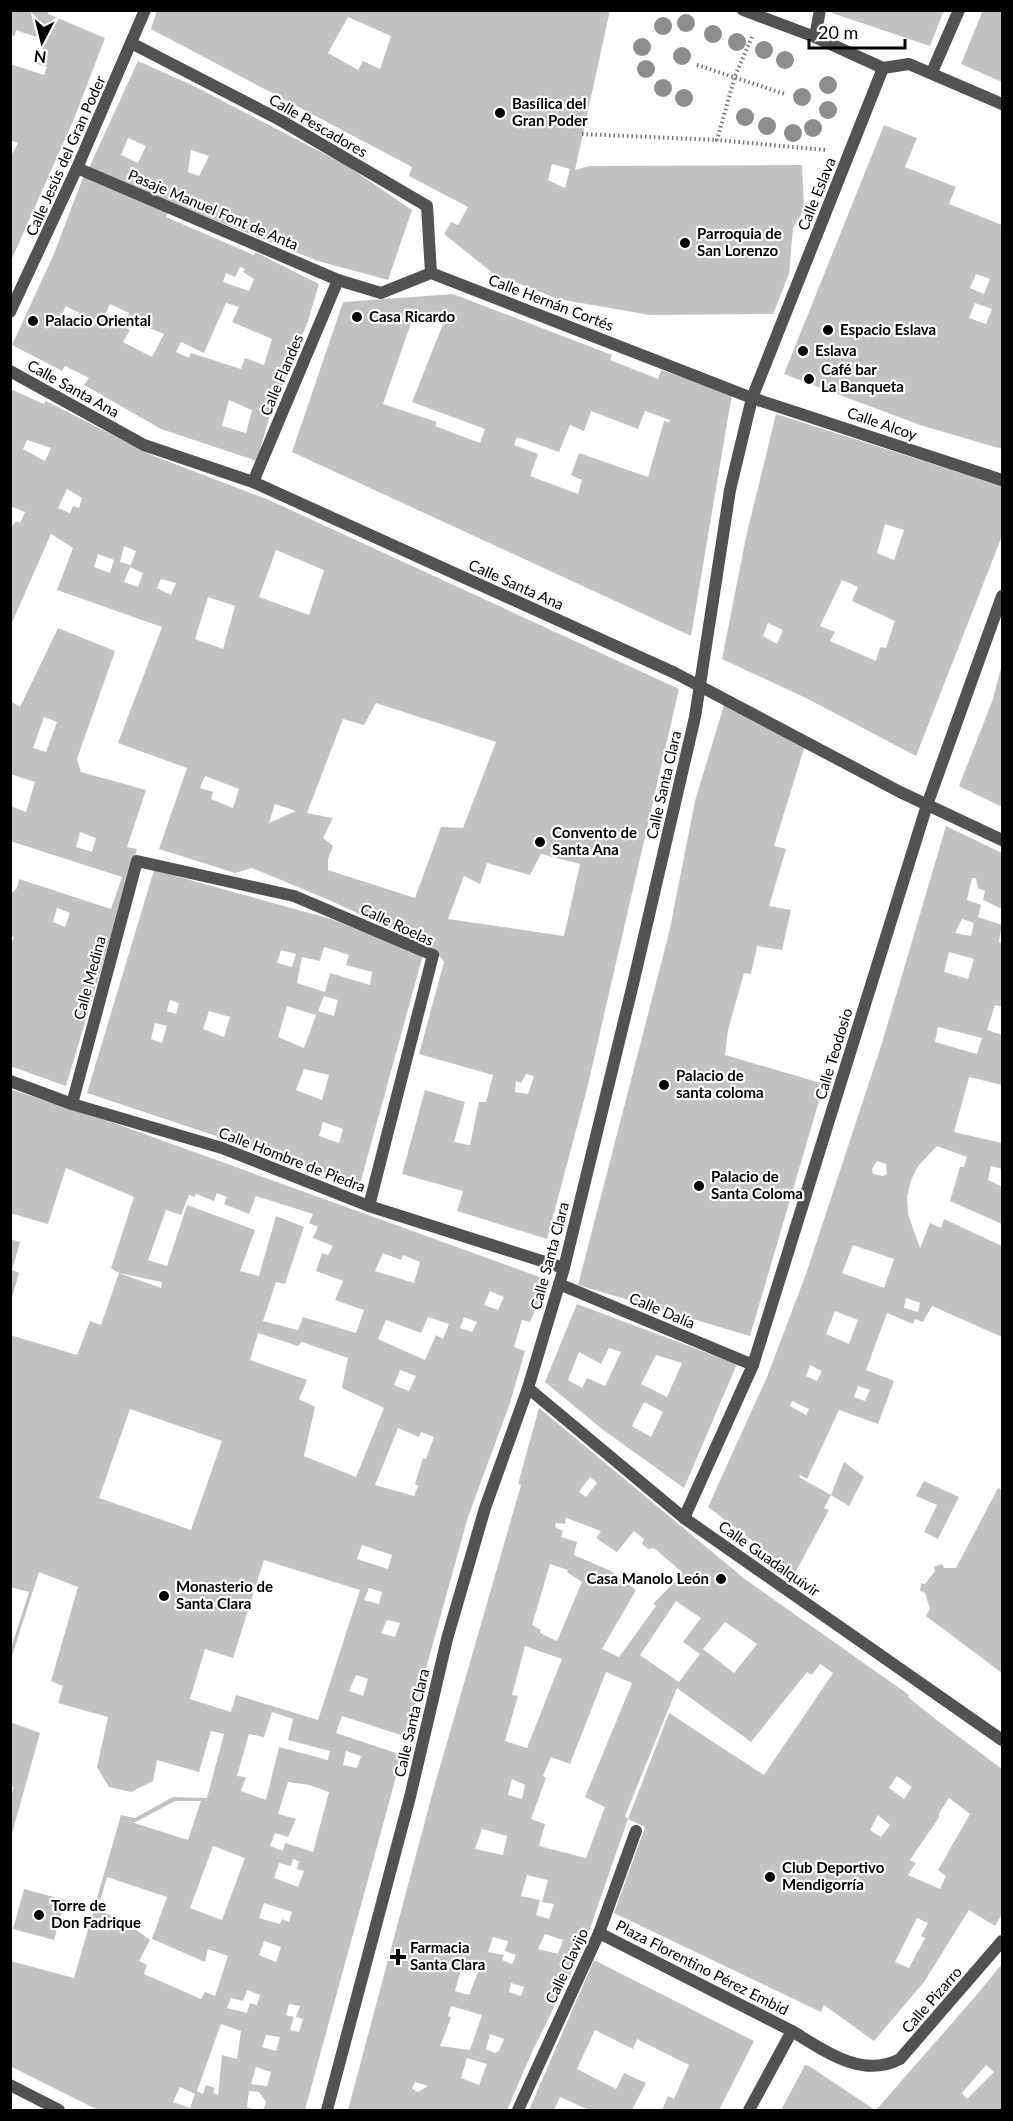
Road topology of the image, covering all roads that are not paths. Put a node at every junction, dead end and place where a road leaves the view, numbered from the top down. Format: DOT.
graph roads {
  1 [pos="145,10"];
  2 [pos="743,10"];
  3 [pos="820,10"];
  4 [pos="959,10"];
  5 [pos="815,38"];
  6 [pos="133,44"];
  7 [pos="883,68"];
  8 [pos="932,72"];
  9 [pos="1002,104"];
  10 [pos="77,168"];
  11 [pos="431,273"];
  12 [pos="338,280"];
  13 [pos="10,312"];
  14 [pos="10,371"];
  15 [pos="752,398"];
  16 [pos="1002,480"];
  17 [pos="253,482"];
  18 [pos="1002,596"];
  19 [pos="698,686"];
  20 [pos="927,805"];
  21 [pos="1002,840"];
  22 [pos="137,861"];
  23 [pos="10,1081"];
  24 [pos="72,1104"];
  25 [pos="369,1206"];
  26 [pos="564,1268"];
  27 [pos="559,1284"];
  28 [pos="753,1365"];
  29 [pos="528,1388"];
  30 [pos="684,1518"];
  31 [pos="1002,1740"];
  32 [pos="636,1831"];
  33 [pos="599,1933"];
  34 [pos="1002,1941"];
  35 [pos="792,2031"];
  36 [pos="876,2068"];
  37 [pos="10,2085"];
  38 [pos="59,2110"];
  39 [pos="327,2110"];
  40 [pos="518,2110"];
  41 [pos="749,2110"];
  1 -- 6 [label="street, Calle Jesús del Gran Poder"];
  2 -- 5 [label="street"];
  3 -- 5 [label="street"];
  4 -- 8 [label="street"];
  5 -- 7 [label="street"];
  6 -- 10 [label="street, Calle Jesús del Gran Poder"];
  6 -- 11 [label="street, Calle Pescadores"];
  7 -- 8 [label="street"];
  7 -- 15 [label="street, Calle Eslava"];
  8 -- 9 [label="street"];
  10 -- 12 [label="street, Pasaje Manuel Font de Anta"];
  10 -- 13 [label="street, Calle Jesús del Gran Poder"];
  11 -- 12 [label="street"];
  11 -- 15 [label="street, Calle Hernán Cortés"];
  12 -- 17 [label="street, Calle Flandes"];
  14 -- 17 [label="street, Calle Santa Ana"];
  15 -- 16 [label="street, Calle Alcoy"];
  15 -- 19 [label="street, Calle Santa Clara"];
  17 -- 19 [label="street, Calle Santa Ana"];
  18 -- 20 [label="street, Calle Teodosio"];
  19 -- 20 [label="street, Calle Santa Ana"];
  19 -- 26 [label="street, Calle Santa Clara"];
  20 -- 21 [label="street, Calle Santa Ana"];
  20 -- 28 [label="street, Calle Teodosio"];
  22 -- 24 [label="street, Calle Medina"];
  22 -- 25 [label="street, Calle Roelas"];
  23 -- 24 [label="street, Calle Hombre de Piedra"];
  24 -- 25 [label="street, Calle Hombre de Piedra"];
  25 -- 26 [label="street, Calle Hombre de Piedra"];
  26 -- 27 [label="street, Calle Santa Clara"];
  27 -- 28 [label="street, Calle Dalía"];
  27 -- 29 [label="street, Calle Santa Clara"];
  28 -- 30 [label="street, Calle Teodosio"];
  29 -- 30 [label="street, Calle Guadalquivir"];
  29 -- 39 [label="street, Calle Santa Clara"];
  30 -- 31 [label="street, Calle Guadalquivir"];
  32 -- 33 [label="street, Calle Clavijo"];
  33 -- 35 [label="street, Plaza Florentino Pérez Embid"];
  33 -- 40 [label="street, Calle Clavijo"];
  34 -- 36 [label="street, Calle Pizarro"];
  35 -- 36 [label="street, Plaza Florentino Pérez Embid"];
  35 -- 41 [label="street"];
  37 -- 38 [label="street"];
}
